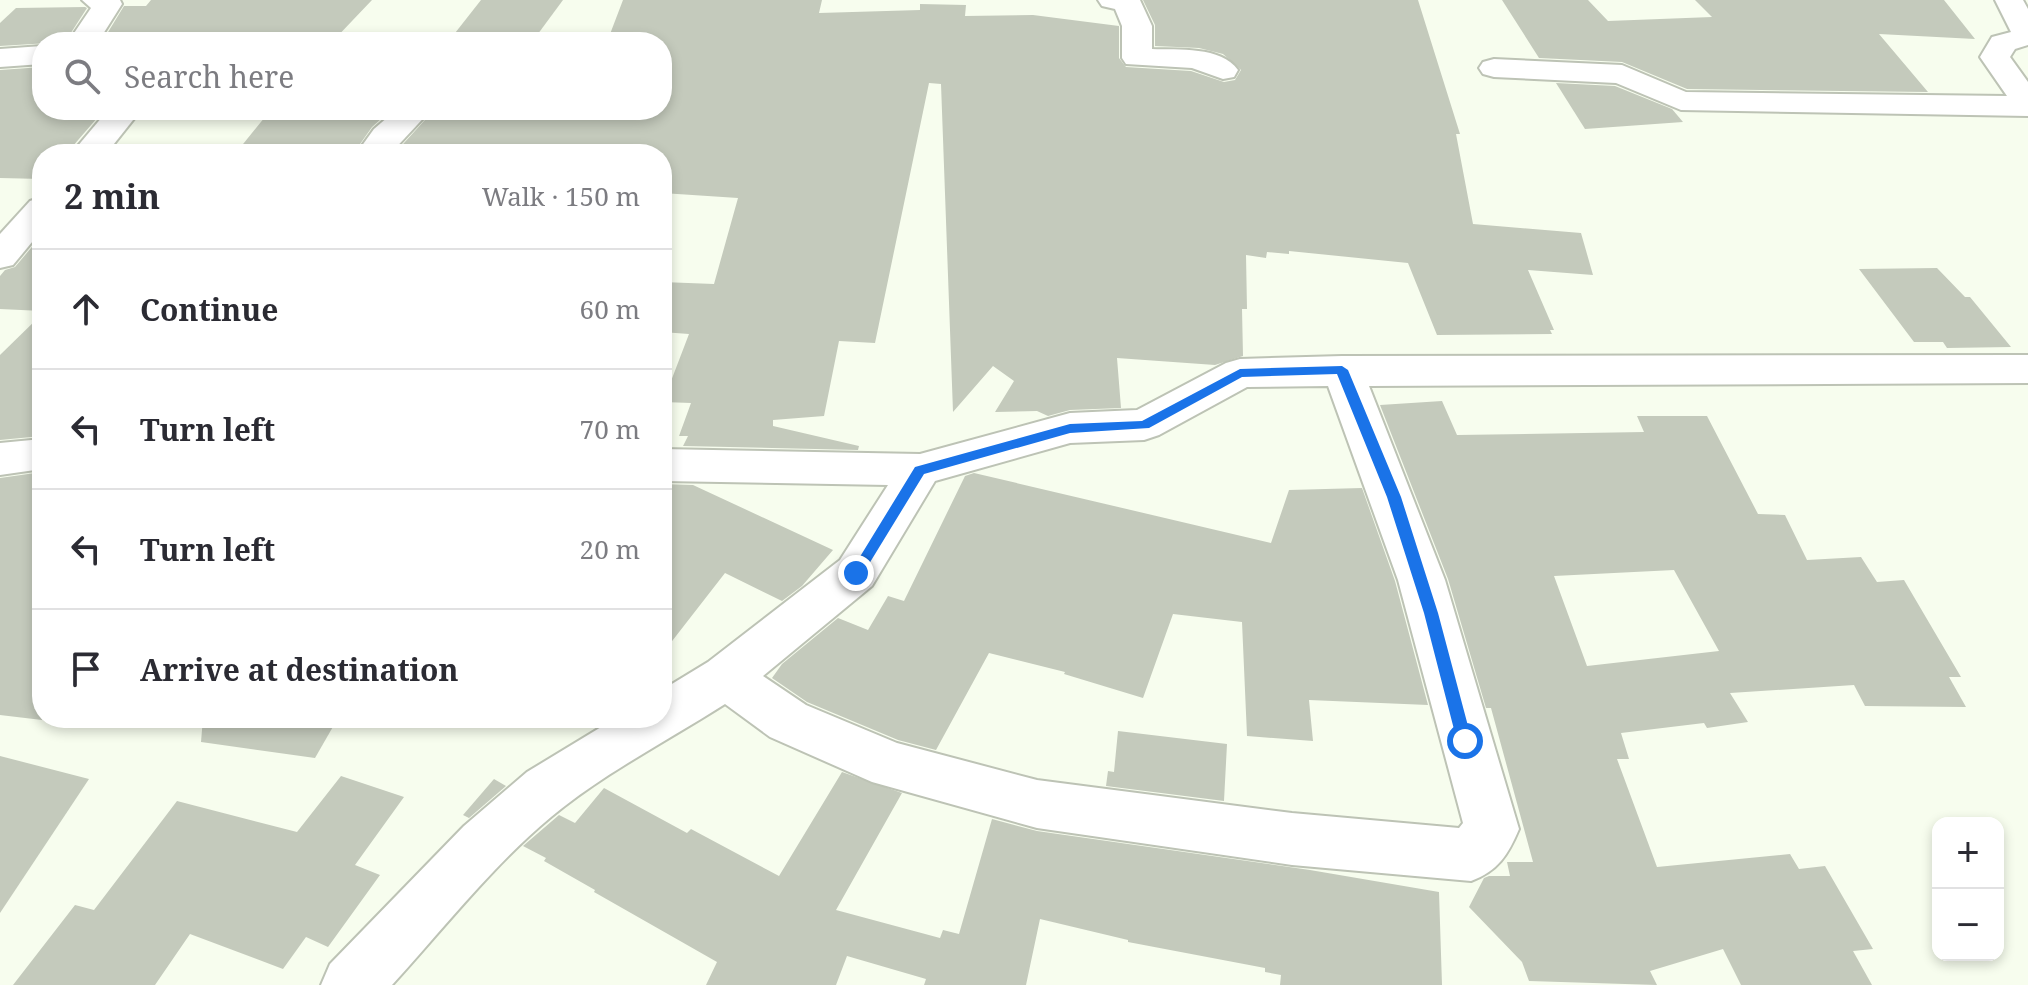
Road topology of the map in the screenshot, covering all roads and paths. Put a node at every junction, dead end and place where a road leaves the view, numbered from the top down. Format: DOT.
graph roads {
  1 [pos="96,0"];
  2 [pos="1112,0"];
  3 [pos="2009,0"];
  4 [pos="90,32"];
  5 [pos="32,56"];
  6 [pos="0,58"];
  7 [pos="1494,68"];
  8 [pos="1223,70"];
  9 [pos="2028,105"];
  10 [pos="117,120"];
  11 [pos="404,120"];
  12 [pos="96,144"];
  13 [pos="380,144"];
  14 [pos="32,220"];
  15 [pos="0,257"];
  16 [pos="2028,369"];
  17 [pos="1342,370"];
  18 [pos="32,455"];
  19 [pos="0,459"];
  20 [pos="672,465"];
  21 [pos="920,470"];
  22 [pos="726,677"];
  23 [pos="672,711"];
  24 [pos="645,728"];
  25 [pos="351,985"];
  1 -- 4 [label="street"];
  2 -- 8 [label="street"];
  3 -- 9 [label="street"];
  5 -- 6 [label="street"];
  7 -- 9 [label="street"];
  10 -- 12 [label="street"];
  11 -- 13 [label="street"];
  14 -- 15 [label="street"];
  16 -- 17 [label="street"];
  17 -- 21 [label="street"];
  17 -- 22 [label="street"];
  18 -- 19 [label="street"];
  20 -- 21 [label="street"];
  21 -- 22 [label="street"];
  22 -- 23 [label="street"];
  24 -- 25 [label="street"];
}
